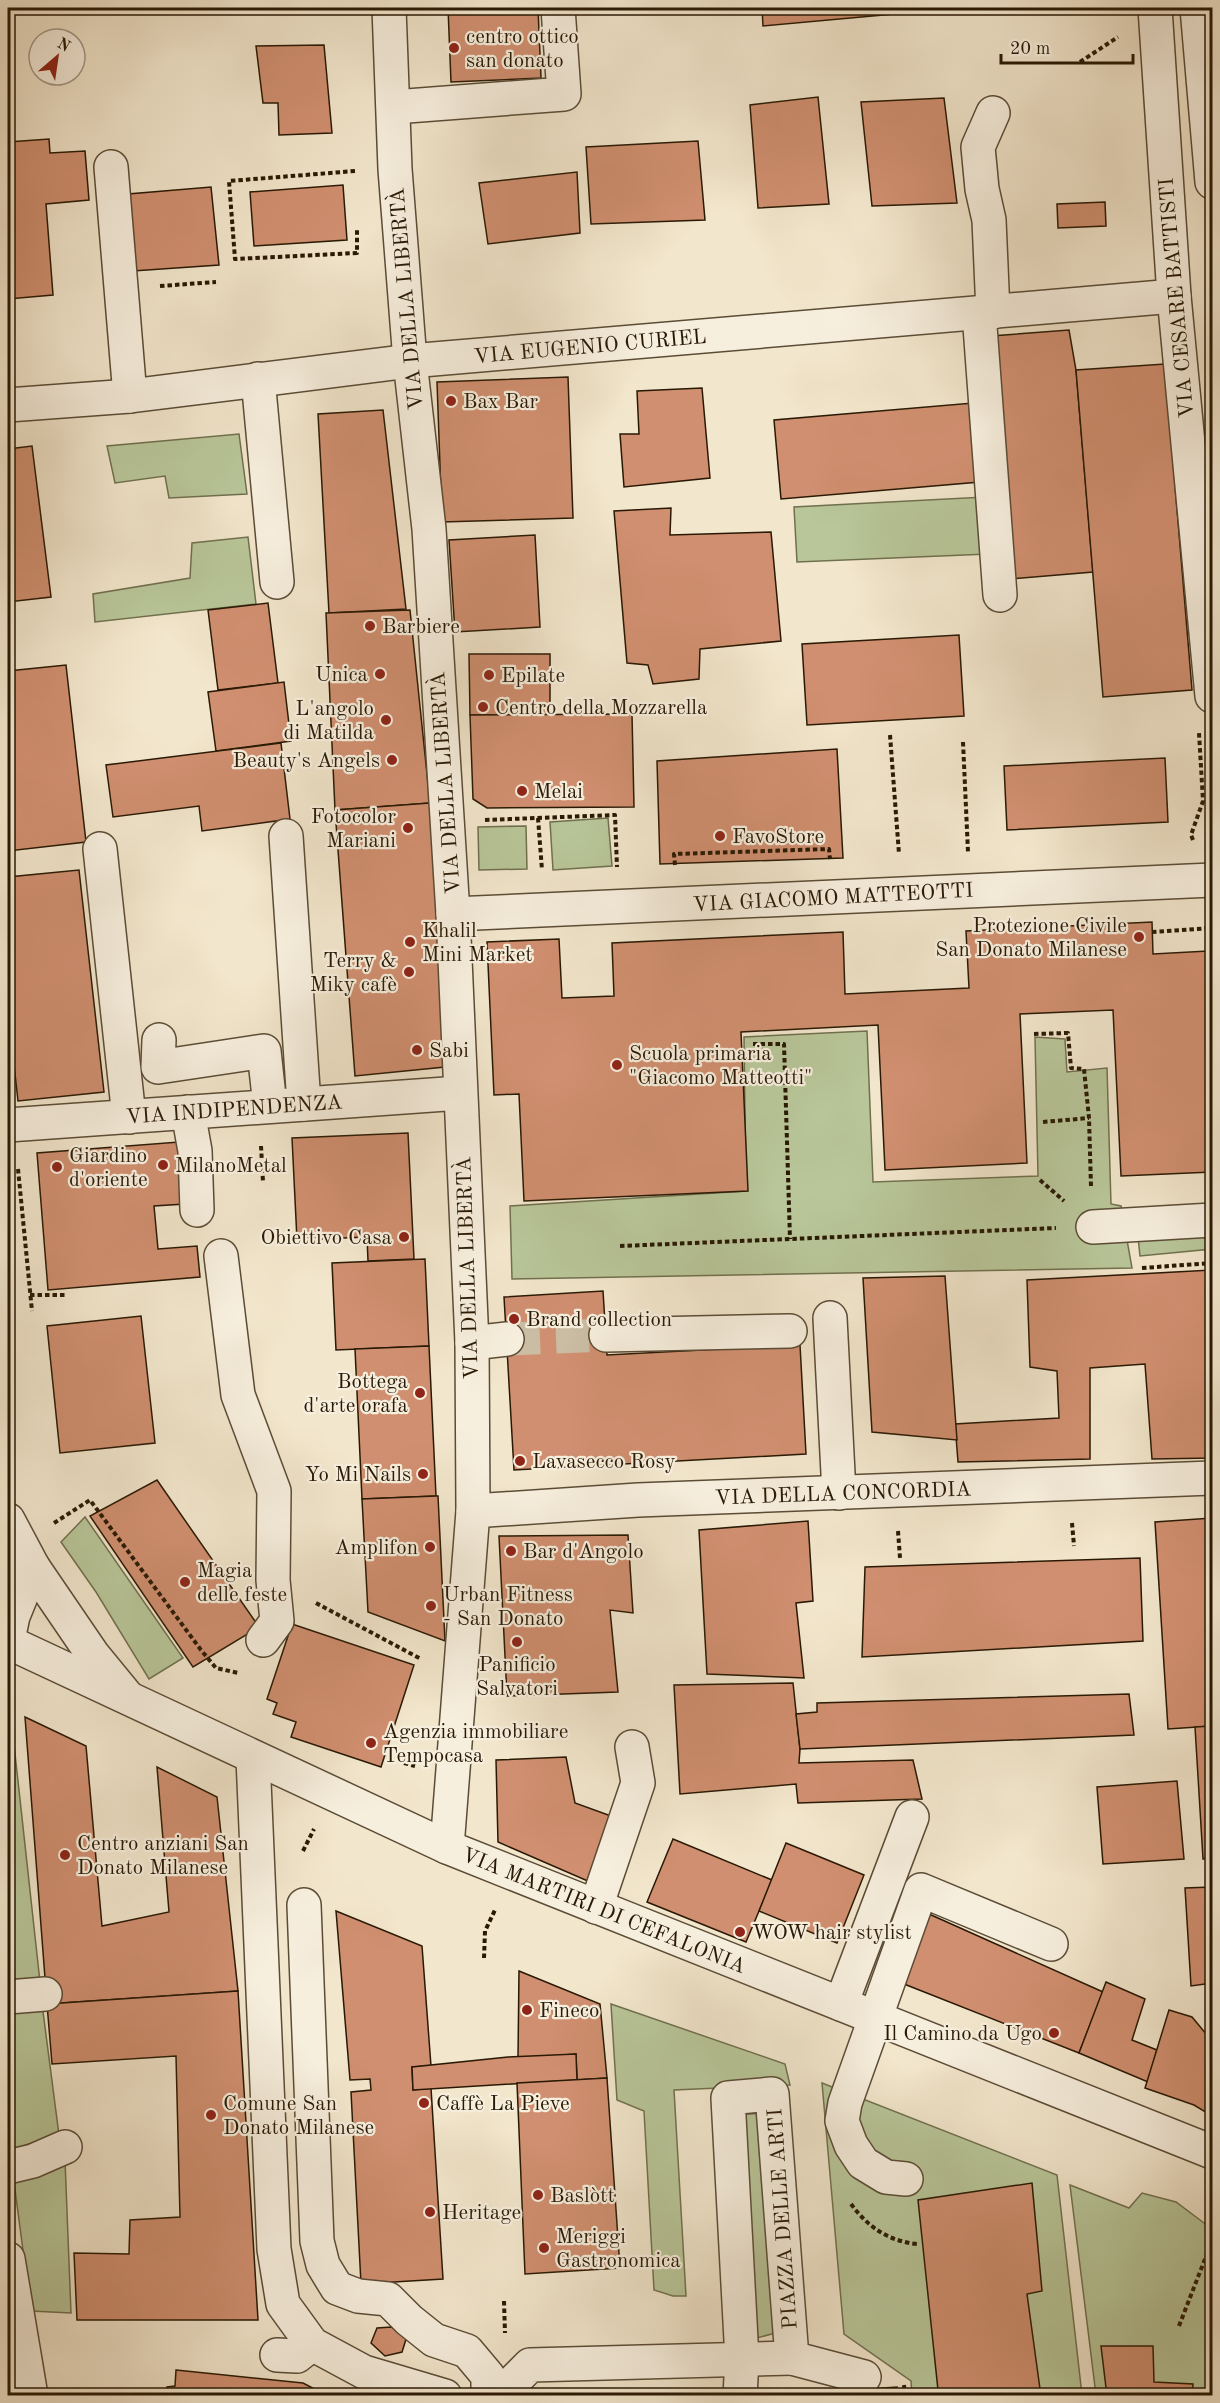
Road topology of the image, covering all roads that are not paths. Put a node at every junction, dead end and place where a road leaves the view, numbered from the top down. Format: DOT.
graph roads {
  1 [pos="389,8"];
  2 [pos="558,8"];
  3 [pos="1155,8"];
  4 [pos="1197,8"];
  5 [pos="394,107"];
  6 [pos="993,113"];
  7 [pos="111,167"];
  8 [pos="1212,182"];
  9 [pos="1174,296"];
  10 [pos="986,313"];
  11 [pos="410,361"];
  12 [pos="258,379"];
  13 [pos="130,396"];
  14 [pos="8,405"];
  15 [pos="277,582"];
  16 [pos="999,595"];
  17 [pos="1212,696"];
  18 [pos="286,836"];
  19 [pos="100,849"];
  20 [pos="1212,880"];
  21 [pos="453,914"];
  22 [pos="159,1040"];
  23 [pos="460,1093"];
  24 [pos="304,1104"];
  25 [pos="270,1106"];
  26 [pos="188,1112"];
  27 [pos="129,1116"];
  28 [pos="8,1125"];
  29 [pos="197,1210"];
  30 [pos="1212,1220"];
  31 [pos="1093,1227"];
  32 [pos="221,1256"];
  33 [pos="830,1318"];
  34 [pos="790,1331"];
  35 [pos="606,1335"];
  36 [pos="507,1339"];
  37 [pos="472,1342"];
  38 [pos="1212,1478"];
  39 [pos="839,1493"];
  40 [pos="473,1511"];
  41 [pos="8,1520"];
  42 [pos="33,1567"];
  43 [pos="262,1640"];
  44 [pos="8,1641"];
  45 [pos="132,1702"];
  46 [pos="632,1747"];
  47 [pos="253,1758"];
  48 [pos="912,1817"];
  49 [pos="447,1847"];
  50 [pos="304,1905"];
  51 [pos="596,1907"];
  52 [pos="1051,1944"];
  53 [pos="45,1994"];
  54 [pos="8,1997"];
  55 [pos="841,2004"];
  56 [pos="876,2018"];
  57 [pos="65,2147"];
  58 [pos="1212,2152"];
  59 [pos="8,2167"];
  60 [pos="906,2179"];
  61 [pos="8,2259"];
  62 [pos="312,2344"];
  63 [pos="277,2355"];
  64 [pos="792,2358"];
  65 [pos="742,2359"];
  66 [pos="864,2377"];
  67 [pos="31,2396"];
  68 [pos="445,2396"];
  69 [pos="488,2396"];
  70 [pos="499,2396"];
  71 [pos="740,2396"];
  1 -- 5 [label="street, VIA DELLA LIBERTÀ"];
  2 -- 5 [label="street"];
  3 -- 9 [label="street, VIA CESARE BATTISTI"];
  4 -- 8 [label="street"];
  5 -- 11 [label="street, VIA DELLA LIBERTÀ"];
  6 -- 10 [label="street"];
  7 -- 13 [label="street"];
  9 -- 10 [label="street, VIA EUGENIO CURIEL"];
  9 -- 17 [label="street, VIA CESARE BATTISTI"];
  10 -- 11 [label="street, VIA EUGENIO CURIEL"];
  10 -- 16 [label="street"];
  11 -- 12 [label="street, VIA EUGENIO CURIEL"];
  11 -- 21 [label="street, VIA DELLA LIBERTÀ"];
  12 -- 13 [label="street, VIA EUGENIO CURIEL"];
  12 -- 15 [label="street"];
  13 -- 14 [label="street, VIA EUGENIO CURIEL"];
  18 -- 24 [label="street"];
  19 -- 27 [label="street"];
  20 -- 21 [label="street, VIA GIACOMO MATTEOTTI"];
  21 -- 23 [label="street, VIA DELLA LIBERTÀ"];
  22 -- 25 [label="street"];
  23 -- 24 [label="street, VIA INDIPENDENZA"];
  23 -- 37 [label="street, VIA DELLA LIBERTÀ"];
  24 -- 25 [label="street, VIA INDIPENDENZA"];
  25 -- 26 [label="street, VIA INDIPENDENZA"];
  26 -- 27 [label="street, VIA INDIPENDENZA"];
  26 -- 29 [label="street"];
  27 -- 28 [label="street, VIA INDIPENDENZA"];
  30 -- 31 [label="street"];
  32 -- 43 [label="street"];
  33 -- 39 [label="street"];
  34 -- 35 [label="street"];
  36 -- 37 [label="street"];
  37 -- 40 [label="street, VIA DELLA LIBERTÀ"];
  38 -- 39 [label="street, VIA DELLA CONCORDIA"];
  39 -- 40 [label="street, VIA DELLA CONCORDIA"];
  40 -- 49 [label="street, VIA DELLA LIBERTÀ"];
  41 -- 42 [label="street"];
  42 -- 44 [label="street"];
  42 -- 45 [label="street"];
  44 -- 45 [label="street, VIA MARTIRI DI CEFALONIA"];
  45 -- 47 [label="street, VIA MARTIRI DI CEFALONIA"];
  46 -- 51 [label="street"];
  47 -- 49 [label="street, VIA MARTIRI DI CEFALONIA"];
  47 -- 62 [label="street"];
  48 -- 55 [label="street"];
  49 -- 51 [label="street, VIA MARTIRI DI CEFALONIA"];
  50 -- 69 [label="street"];
  51 -- 55 [label="street, VIA MARTIRI DI CEFALONIA"];
  52 -- 56 [label="street"];
  53 -- 54 [label="street"];
  55 -- 56 [label="street, VIA MARTIRI DI CEFALONIA"];
  56 -- 58 [label="street, VIA MARTIRI DI CEFALONIA"];
  56 -- 60 [label="street"];
  57 -- 59 [label="street"];
  61 -- 67 [label="street"];
  62 -- 63 [label="street"];
  62 -- 68 [label="street"];
  64 -- 65 [label="street"];
  64 -- 65 [label="street, PIAZZA DELLE ARTI"];
  64 -- 66 [label="street, PIAZZA DELLE ARTI"];
  65 -- 70 [label="street"];
  65 -- 71 [label="street"];
}
